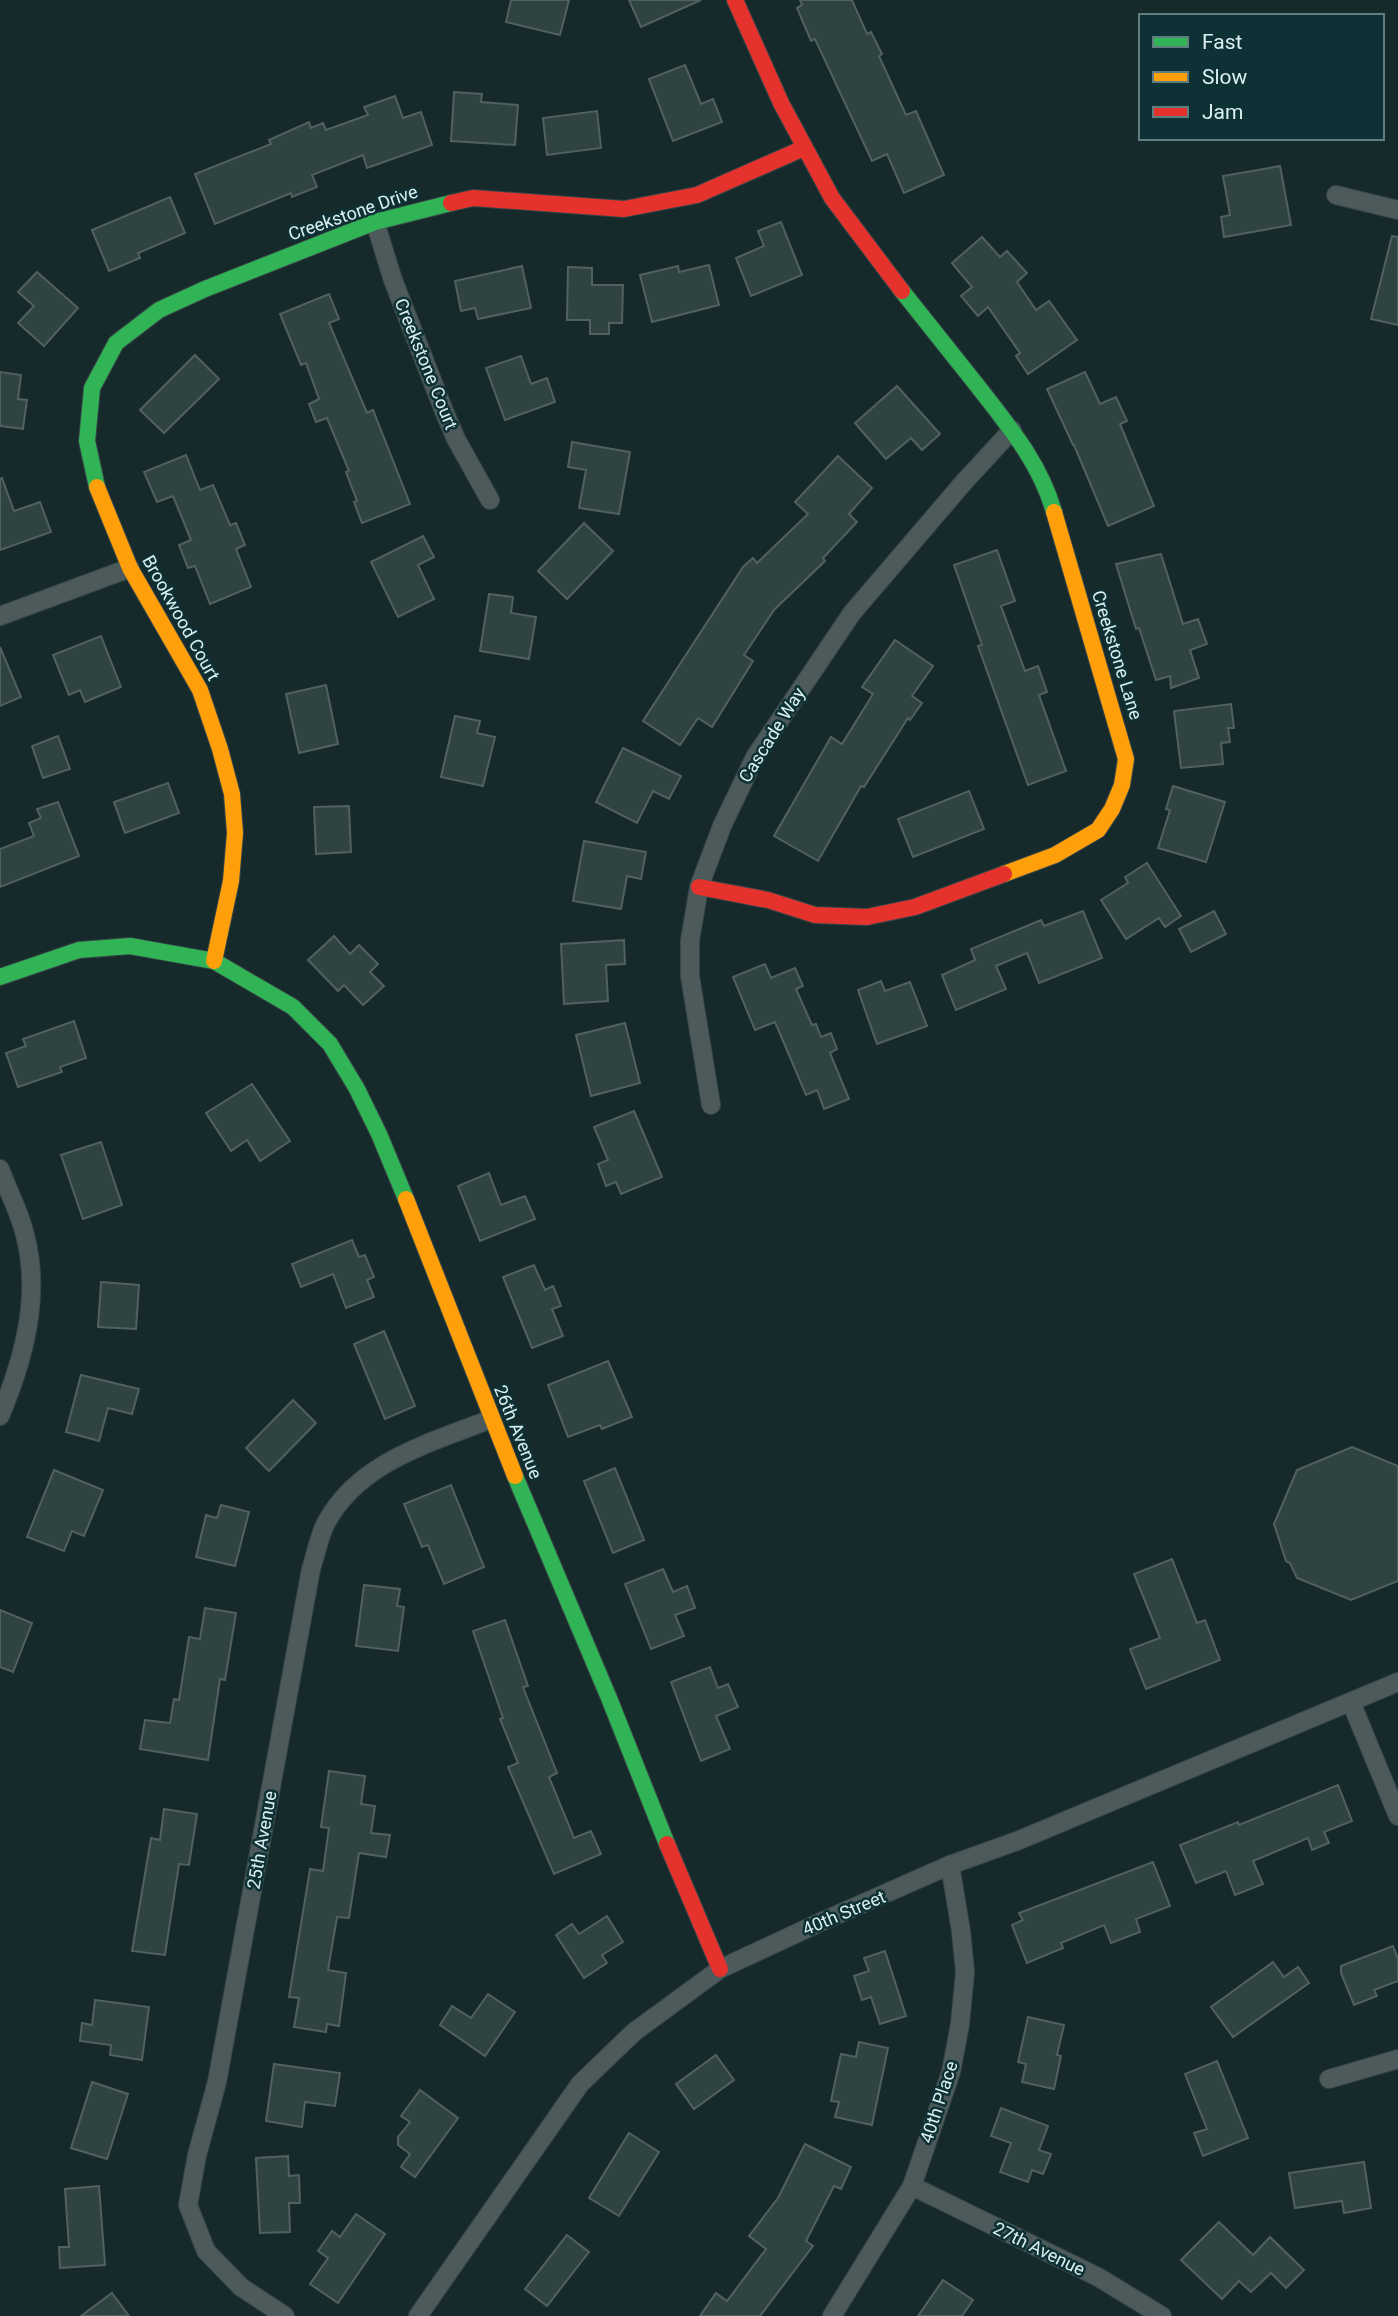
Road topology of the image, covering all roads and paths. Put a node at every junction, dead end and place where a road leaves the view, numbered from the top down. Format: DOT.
graph roads {
  1 [pos="735,0"];
  2 [pos="804,148"];
  3 [pos="1336,195"];
  4 [pos="1398,209"];
  5 [pos="375,222"];
  6 [pos="89,420"];
  7 [pos="1012,430"];
  8 [pos="490,500"];
  9 [pos="130,568"];
  10 [pos="0,616"];
  11 [pos="699,887"];
  12 [pos="214,961"];
  13 [pos="0,977"];
  14 [pos="712,1105"];
  15 [pos="0,1169"];
  16 [pos="0,1416"];
  17 [pos="491,1419"];
  18 [pos="1398,1682"];
  19 [pos="1351,1702"];
  20 [pos="1398,1816"];
  21 [pos="950,1866"];
  22 [pos="720,1969"];
  23 [pos="1398,2059"];
  24 [pos="1329,2079"];
  25 [pos="912,2186"];
  26 [pos="285,2316"];
  27 [pos="418,2316"];
  28 [pos="832,2316"];
  29 [pos="1162,2316"];
  1 -- 2 [label="street"];
  2 -- 5 [label="street, Creekstone Drive"];
  2 -- 7 [label="street, Creekstone Lane"];
  3 -- 4 [label="street"];
  5 -- 6 [label="street, Creekstone Drive"];
  5 -- 8 [label="street, Creekstone Court"];
  6 -- 9 [label="street, Brookwood Court"];
  7 -- 11 [label="street, Cascade Way"];
  7 -- 11 [label="street, Creekstone Lane"];
  9 -- 10 [label="street"];
  9 -- 12 [label="street, Brookwood Court"];
  11 -- 14 [label="street, Cascade Way"];
  12 -- 13 [label="street, 26th Avenue"];
  12 -- 17 [label="street, 26th Avenue"];
  15 -- 16 [label="street"];
  17 -- 22 [label="street, 26th Avenue"];
  17 -- 26 [label="street, 25th Avenue"];
  18 -- 19 [label="street, 40th Street"];
  19 -- 20 [label="street"];
  19 -- 21 [label="street, 40th Street"];
  21 -- 22 [label="street, 40th Street"];
  21 -- 25 [label="street, 40th Place"];
  22 -- 27 [label="street, 40th Street"];
  23 -- 24 [label="street"];
  25 -- 28 [label="street, 40th Place"];
  25 -- 29 [label="street, 27th Avenue"];
}
